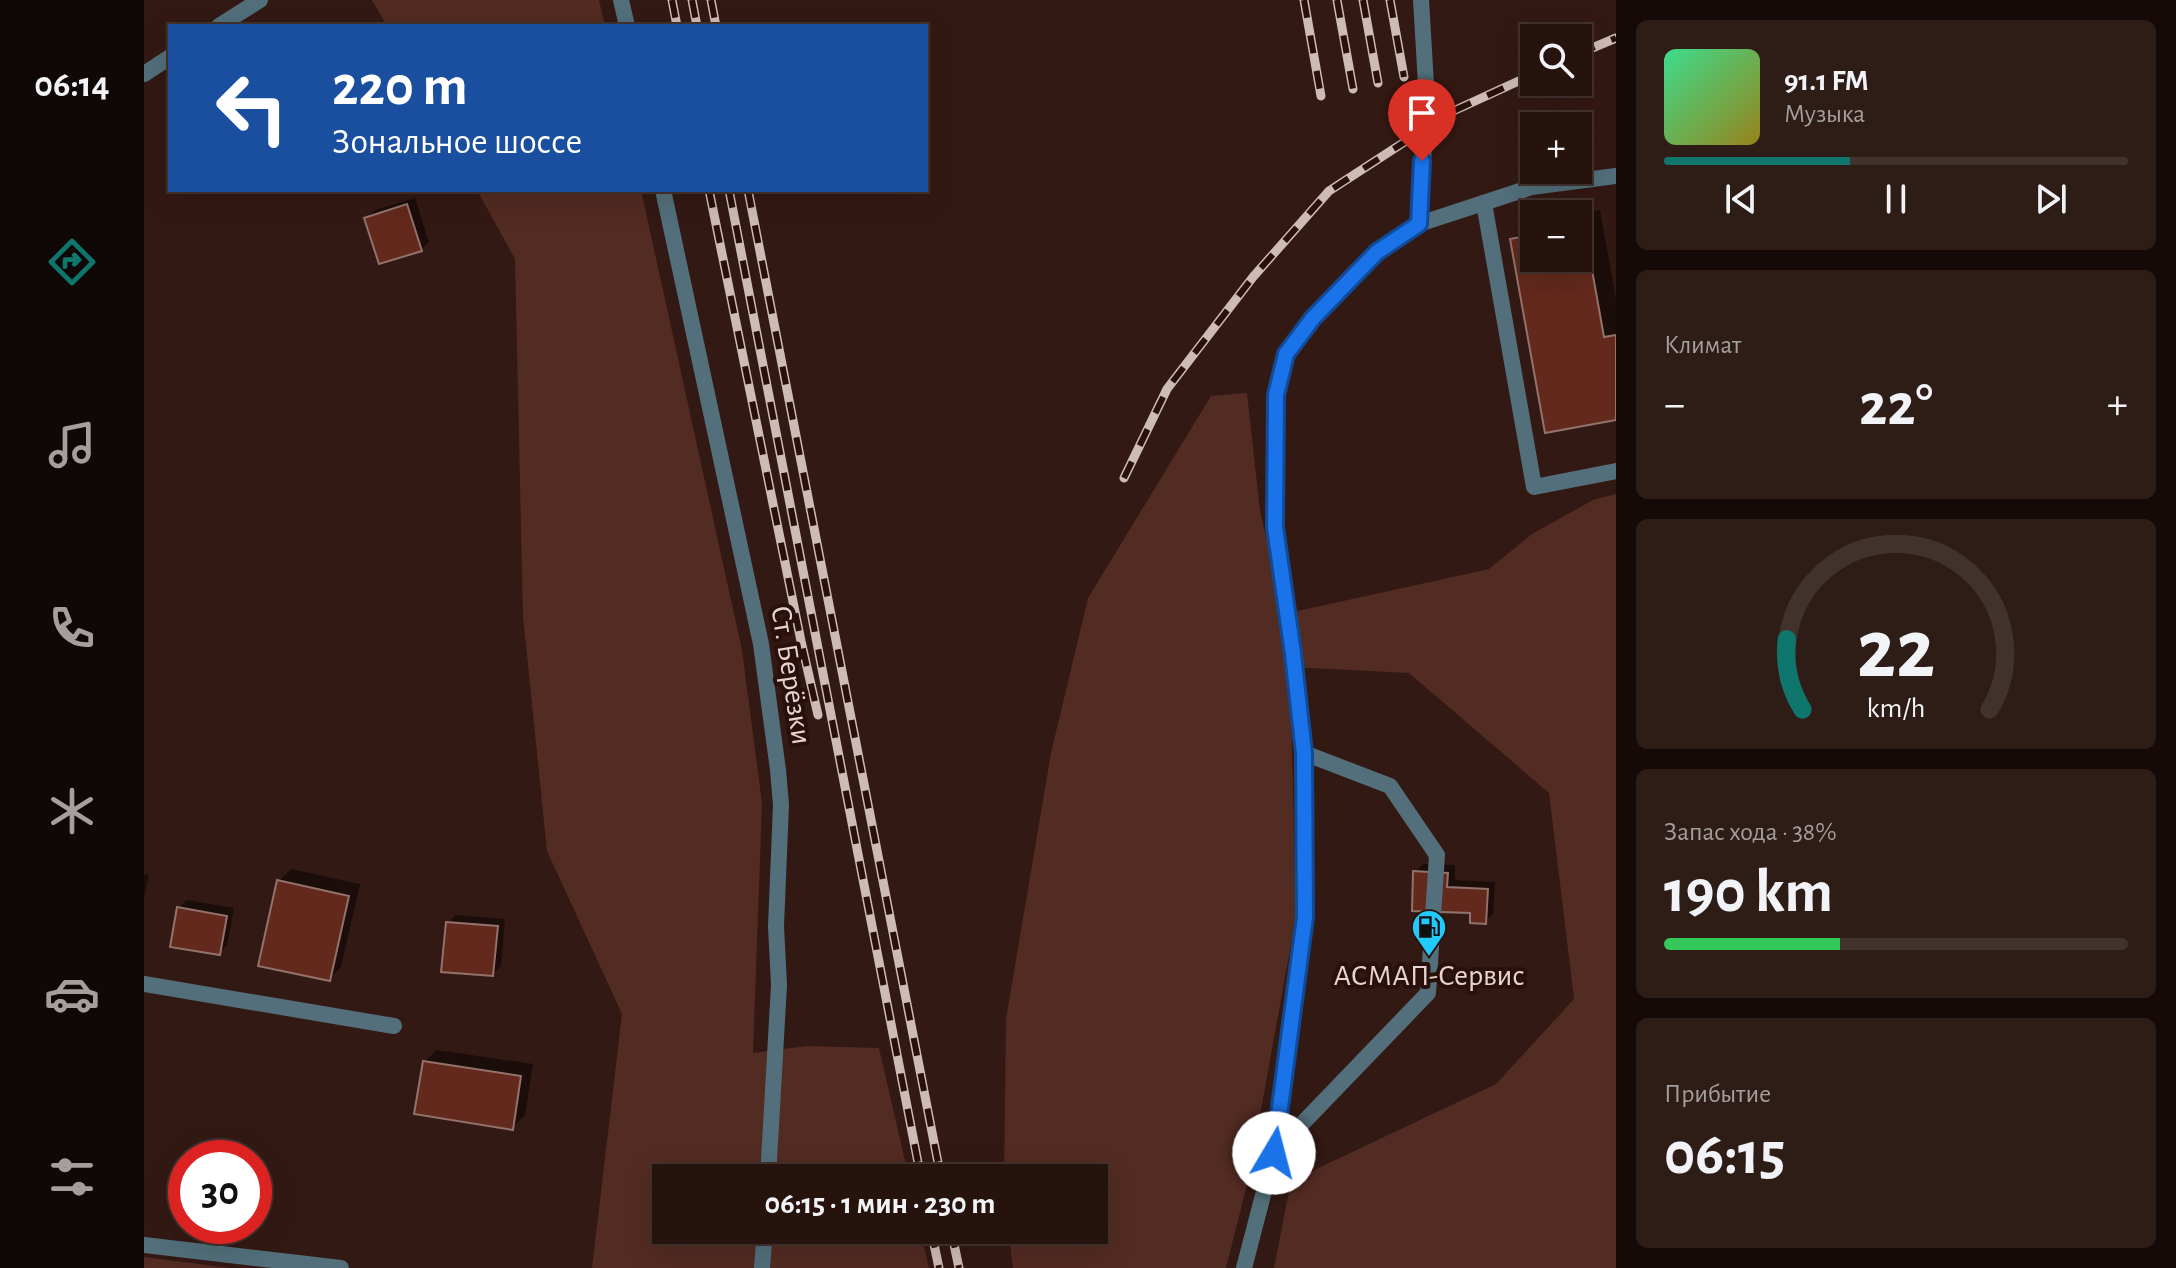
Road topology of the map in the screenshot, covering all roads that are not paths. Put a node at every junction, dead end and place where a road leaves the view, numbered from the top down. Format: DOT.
graph roads {
  1 [pos="260,0"];
  2 [pos="621,0"];
  3 [pos="1421,0"];
  4 [pos="222,24"];
  5 [pos="627,24"];
  6 [pos="168,58"];
  7 [pos="144,74"];
  8 [pos="1616,176"];
  9 [pos="663,192"];
  10 [pos="1484,203"];
  11 [pos="1419,224"];
  12 [pos="1616,471"];
  13 [pos="1304,753"];
  14 [pos="144,984"];
  15 [pos="394,1026"];
  16 [pos="1274,1153"];
  17 [pos="769,1164"];
  18 [pos="764,1244"];
  19 [pos="144,1245"];
  20 [pos="341,1268"];
  21 [pos="762,1268"];
  22 [pos="1244,1268"];
  1 -- 4 [label="street"];
  2 -- 5 [label="street"];
  3 -- 11 [label="street"];
  6 -- 7 [label="street"];
  8 -- 10 [label="street"];
  9 -- 17 [label="street, Ст. Берёзки"];
  10 -- 11 [label="street"];
  10 -- 12 [label="street"];
  11 -- 13 [label="street"];
  13 -- 16 [label="street"];
  13 -- 16 [label="street"];
  14 -- 15 [label="street"];
  16 -- 22 [label="street"];
  18 -- 21 [label="street"];
  19 -- 20 [label="street"];
}
